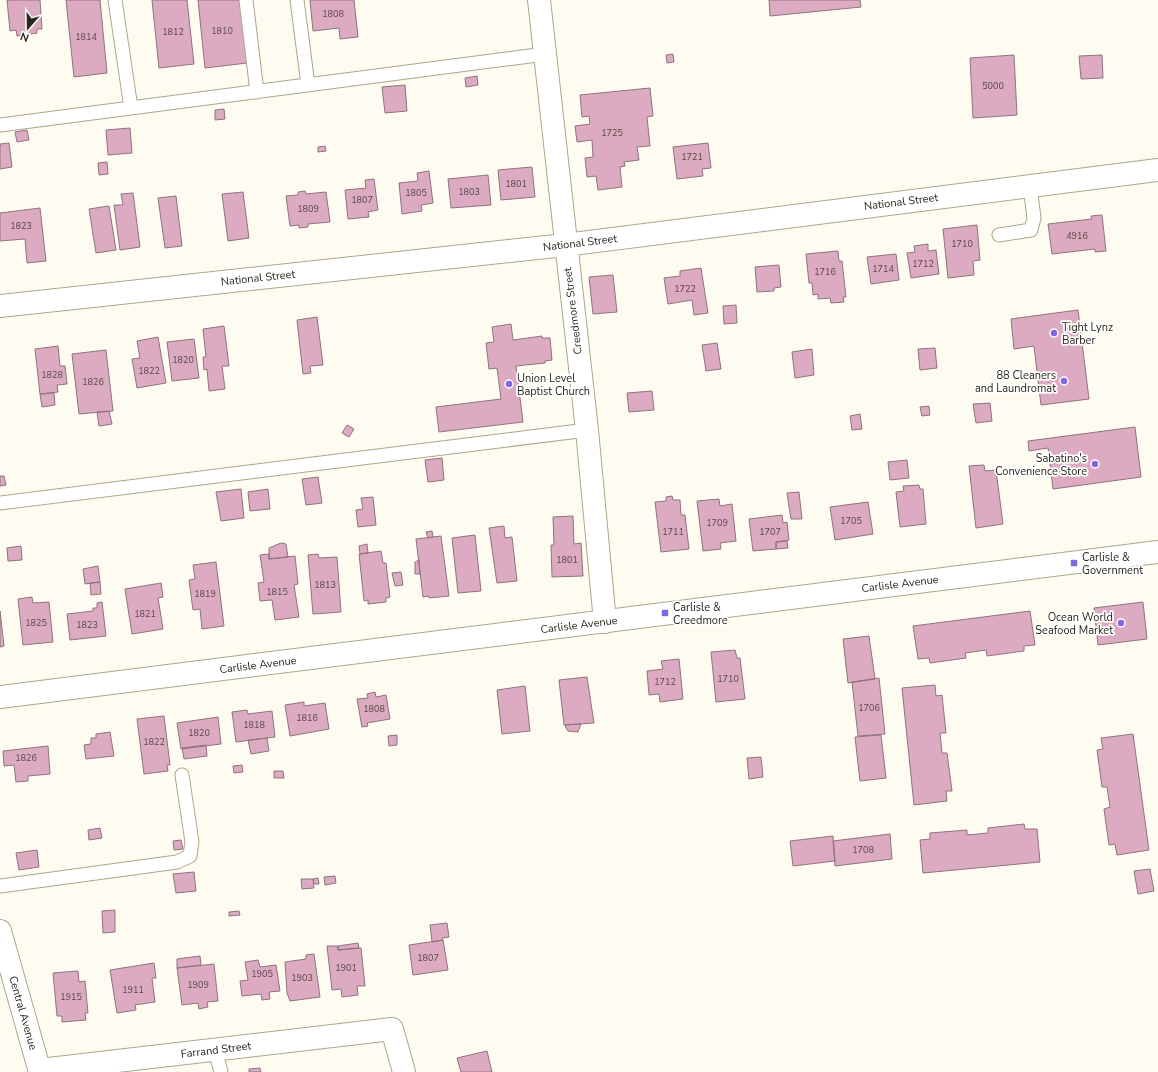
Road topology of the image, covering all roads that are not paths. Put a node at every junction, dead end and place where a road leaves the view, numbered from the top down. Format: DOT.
graph roads {
  1 [pos="115,0"];
  2 [pos="246,0"];
  3 [pos="297,0"];
  4 [pos="539,0"];
  5 [pos="545,54"];
  6 [pos="308,85"];
  7 [pos="257,92"];
  8 [pos="131,108"];
  9 [pos="0,125"];
  10 [pos="1158,170"];
  11 [pos="1030,186"];
  12 [pos="999,235"];
  13 [pos="566,245"];
  14 [pos="0,306"];
  15 [pos="587,430"];
  16 [pos="0,503"];
  17 [pos="1158,552"];
  18 [pos="605,622"];
  19 [pos="0,697"];
  20 [pos="182,775"];
  21 [pos="0,886"];
  22 [pos="0,931"];
  23 [pos="215,1050"];
  24 [pos="40,1071"];
  25 [pos="221,1072"];
  26 [pos="404,1072"];
  1 -- 8 [label="lane"];
  2 -- 7 [label="lane"];
  3 -- 6 [label="lane"];
  4 -- 5 [label="street, Creedmore Street"];
  5 -- 6 [label="lane"];
  5 -- 13 [label="street, Creedmore Street"];
  6 -- 7 [label="lane"];
  7 -- 8 [label="lane"];
  8 -- 9 [label="lane"];
  10 -- 11 [label="street, National Street"];
  11 -- 12 [label="lane"];
  11 -- 13 [label="street, National Street"];
  13 -- 14 [label="street, National Street"];
  13 -- 15 [label="street, Creedmore Street"];
  15 -- 16 [label="lane"];
  15 -- 18 [label="street, Creedmore Street"];
  17 -- 18 [label="street, Carlisle Avenue"];
  18 -- 19 [label="street, Carlisle Avenue"];
  20 -- 21 [label="lane"];
  22 -- 24 [label="street, Central Avenue"];
  23 -- 24 [label="street, Farrand Street"];
  23 -- 25 [label="lane"];
  23 -- 26 [label="street, Farrand Street"];
}
